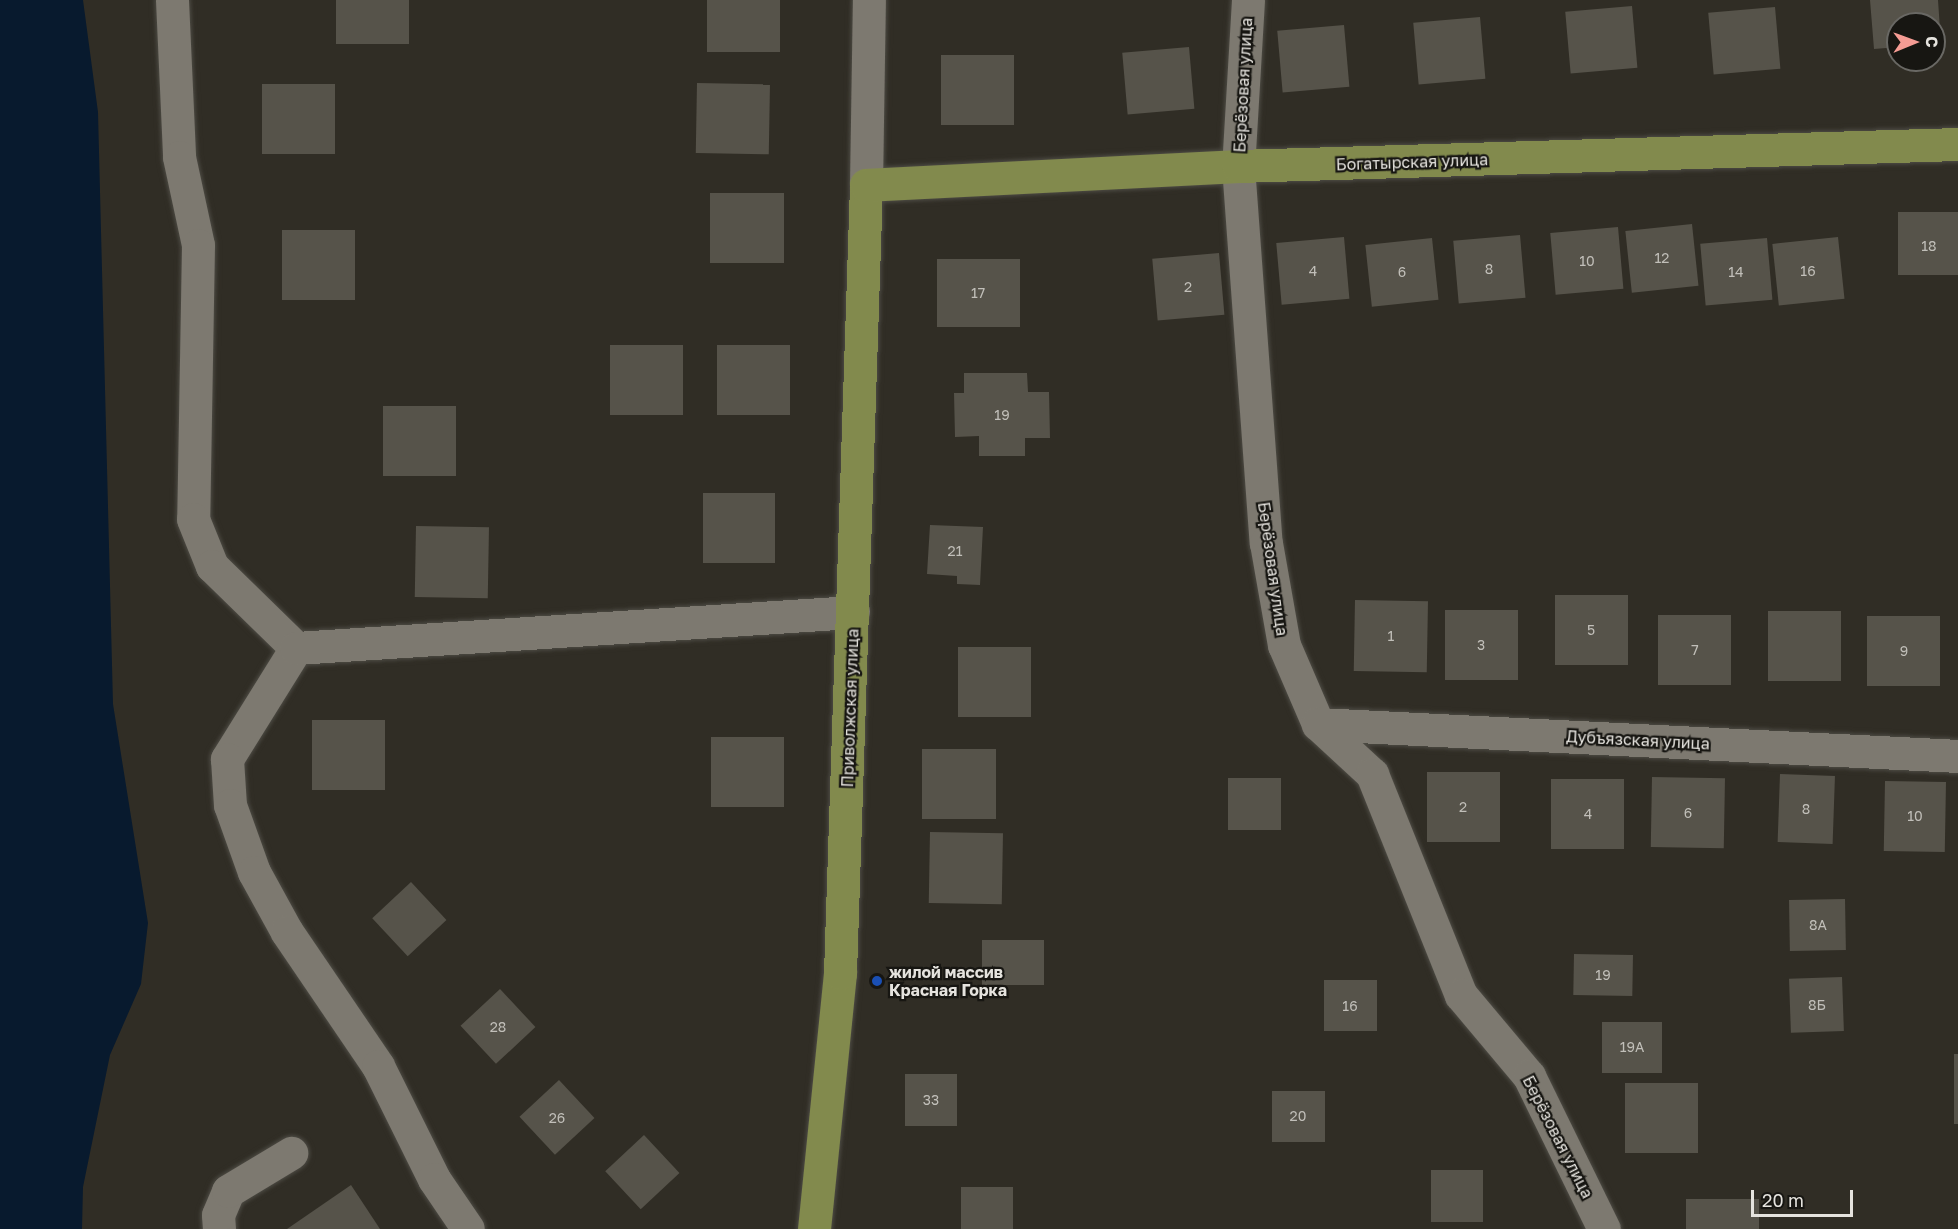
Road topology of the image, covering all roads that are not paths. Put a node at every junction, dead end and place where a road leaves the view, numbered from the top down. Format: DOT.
graph roads {
  1 [pos="172,0"];
  2 [pos="869,0"];
  3 [pos="1248,0"];
  4 [pos="1958,144"];
  5 [pos="1238,166"];
  6 [pos="866,185"];
  7 [pos="853,612"];
  8 [pos="296,648"];
  9 [pos="1318,724"];
  10 [pos="1958,756"];
  11 [pos="291,1153"];
  12 [pos="219,1229"];
  13 [pos="468,1229"];
  14 [pos="814,1229"];
  15 [pos="1604,1229"];
  1 -- 8 [label="street"];
  2 -- 6 [label="street"];
  3 -- 5 [label="street, Берёзовая улица"];
  4 -- 5 [label="main road, Богатырская улица"];
  5 -- 6 [label="main road, Богатырская улица"];
  5 -- 9 [label="street, Берёзовая улица"];
  6 -- 7 [label="main road, Приволжская улица"];
  7 -- 8 [label="street"];
  7 -- 14 [label="main road, Приволжская улица"];
  8 -- 13 [label="street"];
  9 -- 10 [label="street, Дубъязская улица"];
  9 -- 15 [label="street, Берёзовая улица"];
  11 -- 12 [label="street"];
}
